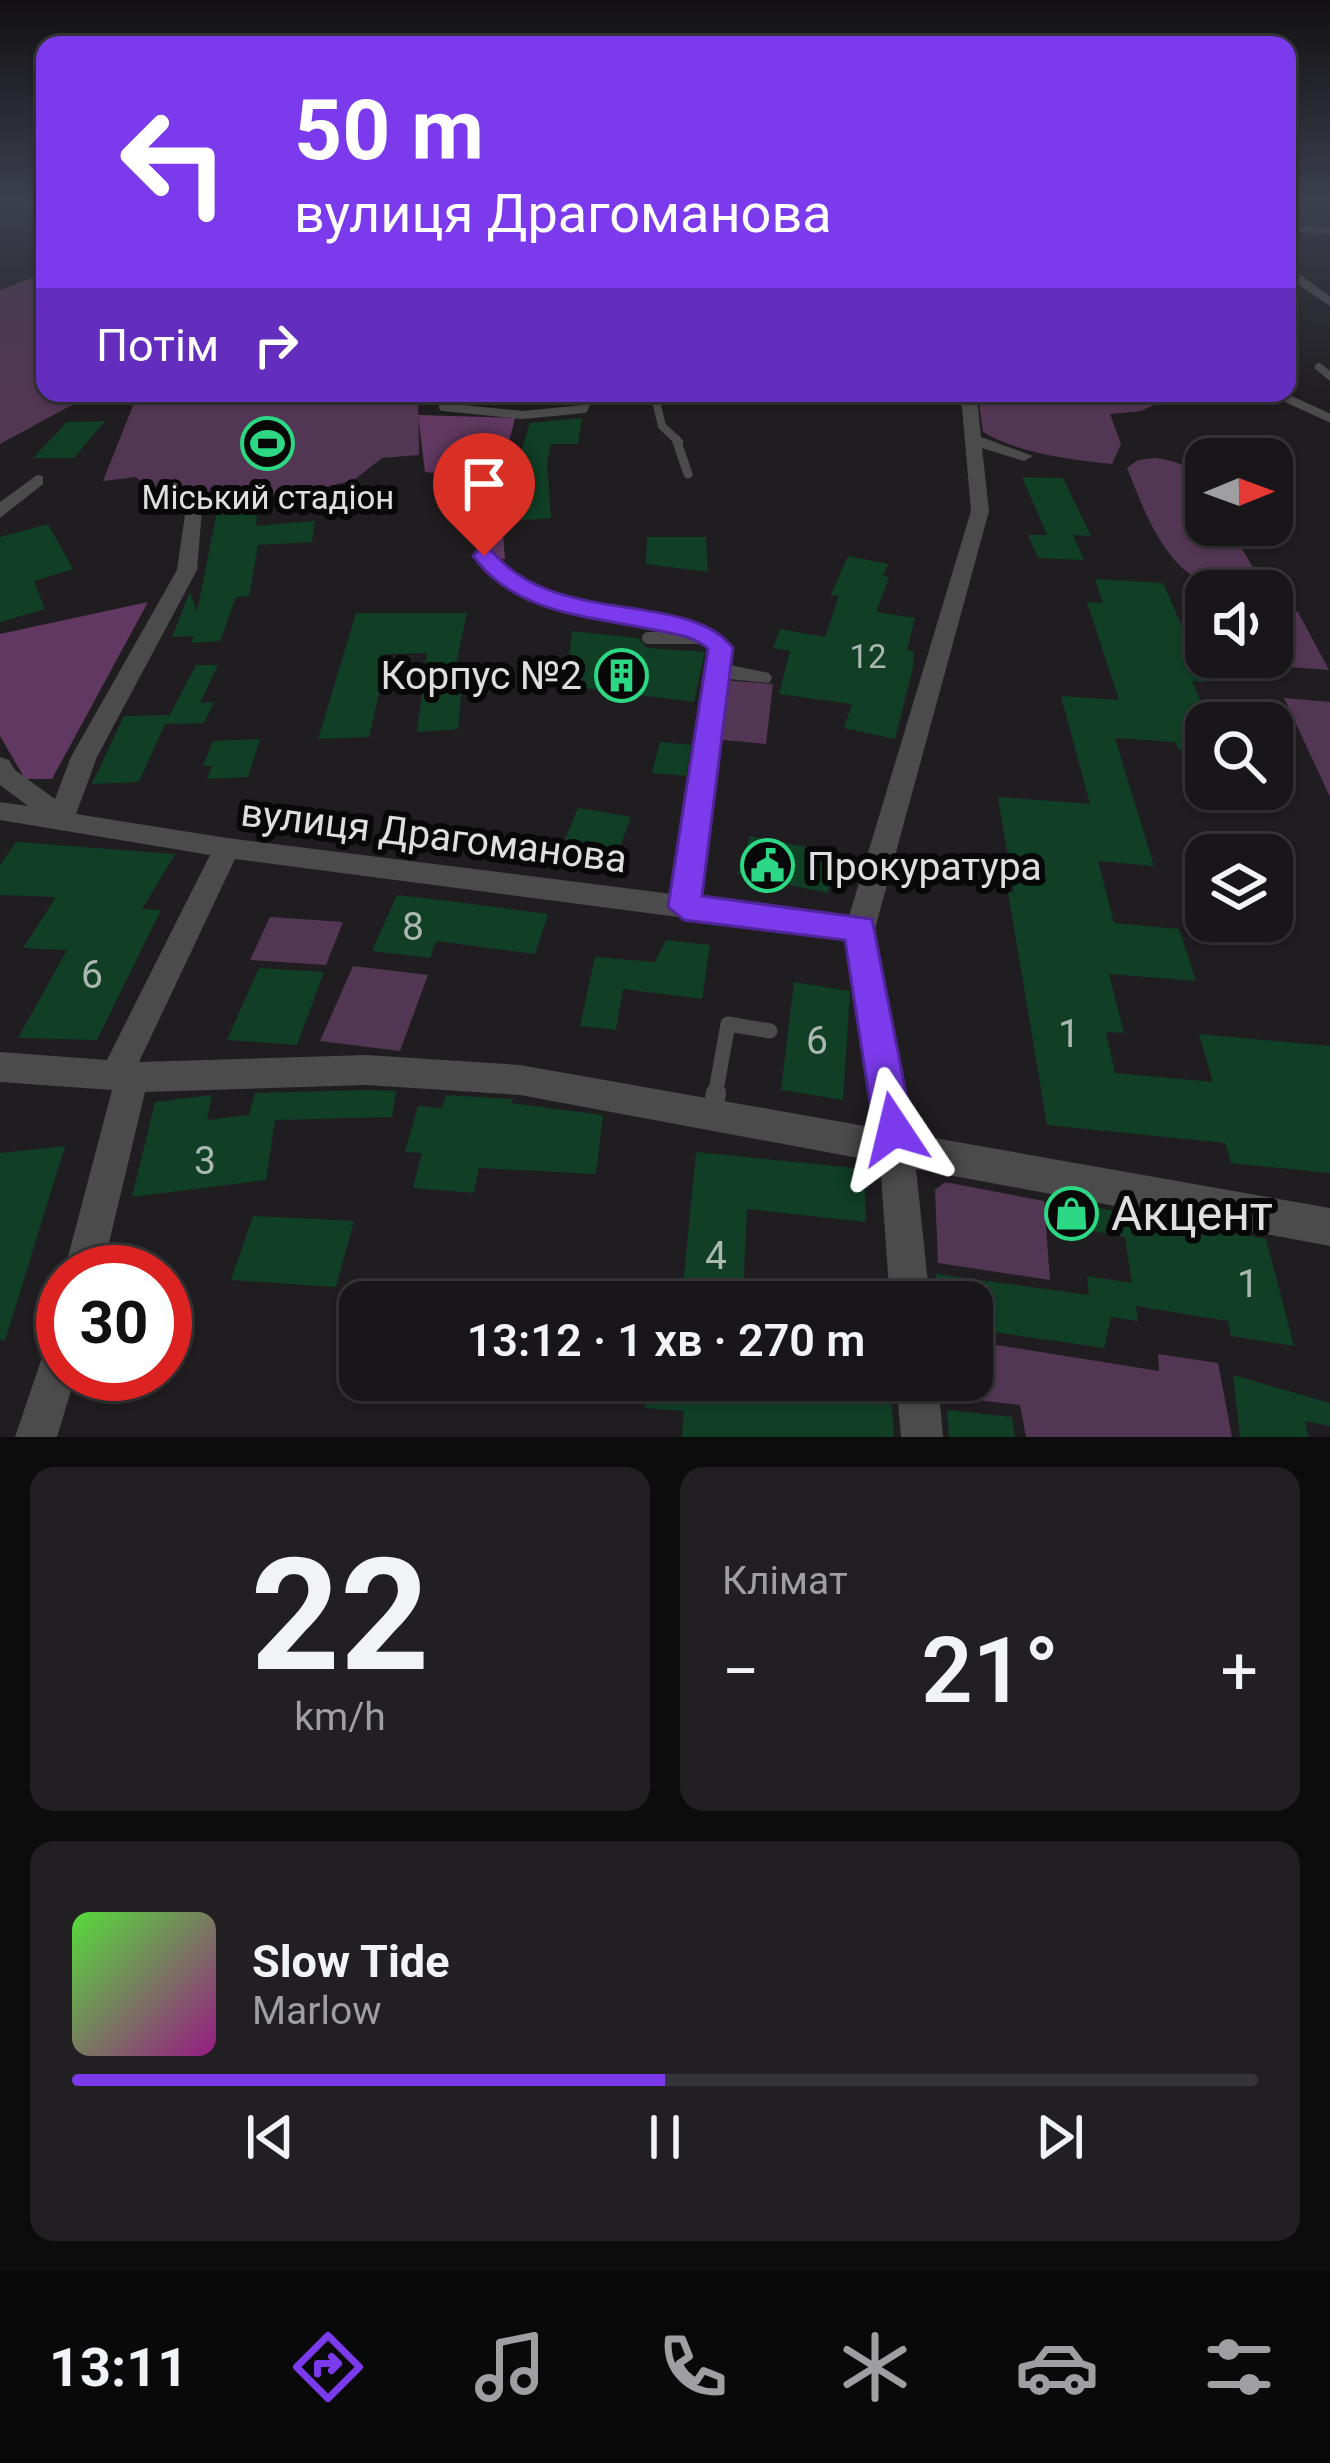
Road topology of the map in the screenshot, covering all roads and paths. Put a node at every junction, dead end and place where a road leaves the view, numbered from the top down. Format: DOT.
graph roads {
  1 [pos="1296,278"];
  2 [pos="1330,302"];
  3 [pos="1319,367"];
  4 [pos="1330,376"];
  5 [pos="587,402"];
  6 [pos="656,402"];
  7 [pos="967,402"];
  8 [pos="1295,402"];
  9 [pos="443,407"];
  10 [pos="1330,418"];
  11 [pos="973,440"];
  12 [pos="1024,456"];
  13 [pos="688,473"];
  14 [pos="37,479"];
  15 [pos="194,498"];
  16 [pos="0,512"];
  17 [pos="484,556"];
  18 [pos="710,636"];
  19 [pos="648,638"];
  20 [pos="716,670"];
  21 [pos="761,677"];
  22 [pos="0,766"];
  23 [pos="0,811"];
  24 [pos="61,817"];
  25 [pos="227,848"];
  26 [pos="684,907"];
  27 [pos="860,929"];
  28 [pos="770,1031"];
  29 [pos="0,1066"];
  30 [pos="124,1076"];
  31 [pos="711,1116"];
  32 [pos="897,1150"];
  33 [pos="1330,1227"];
  34 [pos="89,1245"];
  35 [pos="908,1281"];
  36 [pos="47,1401"];
  37 [pos="919,1401"];
  38 [pos="36,1437"];
  39 [pos="922,1437"];
  1 -- 2 [label="street"];
  3 -- 4 [label="lane"];
  5 -- 9 [label="lane"];
  6 -- 13 [label="lane"];
  7 -- 11 [label="street"];
  8 -- 10 [label="lane"];
  11 -- 12 [label="street"];
  11 -- 27 [label="street"];
  14 -- 16 [label="street"];
  15 -- 24 [label="street"];
  17 -- 18 [label="street"];
  18 -- 19 [label="lane"];
  18 -- 20 [label="street"];
  20 -- 21 [label="street"];
  20 -- 26 [label="street"];
  22 -- 24 [label="street"];
  23 -- 24 [label="street, вулиця Драгоманова"];
  24 -- 25 [label="street, вулиця Драгоманова"];
  25 -- 26 [label="street, вулиця Драгоманова"];
  25 -- 30 [label="street"];
  26 -- 27 [label="street, вулиця Драгоманова"];
  27 -- 32 [label="street"];
  28 -- 31 [label="lane"];
  29 -- 30 [label="street"];
  30 -- 31 [label="street"];
  30 -- 34 [label="street"];
  31 -- 32 [label="street"];
  32 -- 33 [label="street"];
  32 -- 35 [label="street"];
  36 -- 38 [label="street"];
  37 -- 39 [label="street"];
}
